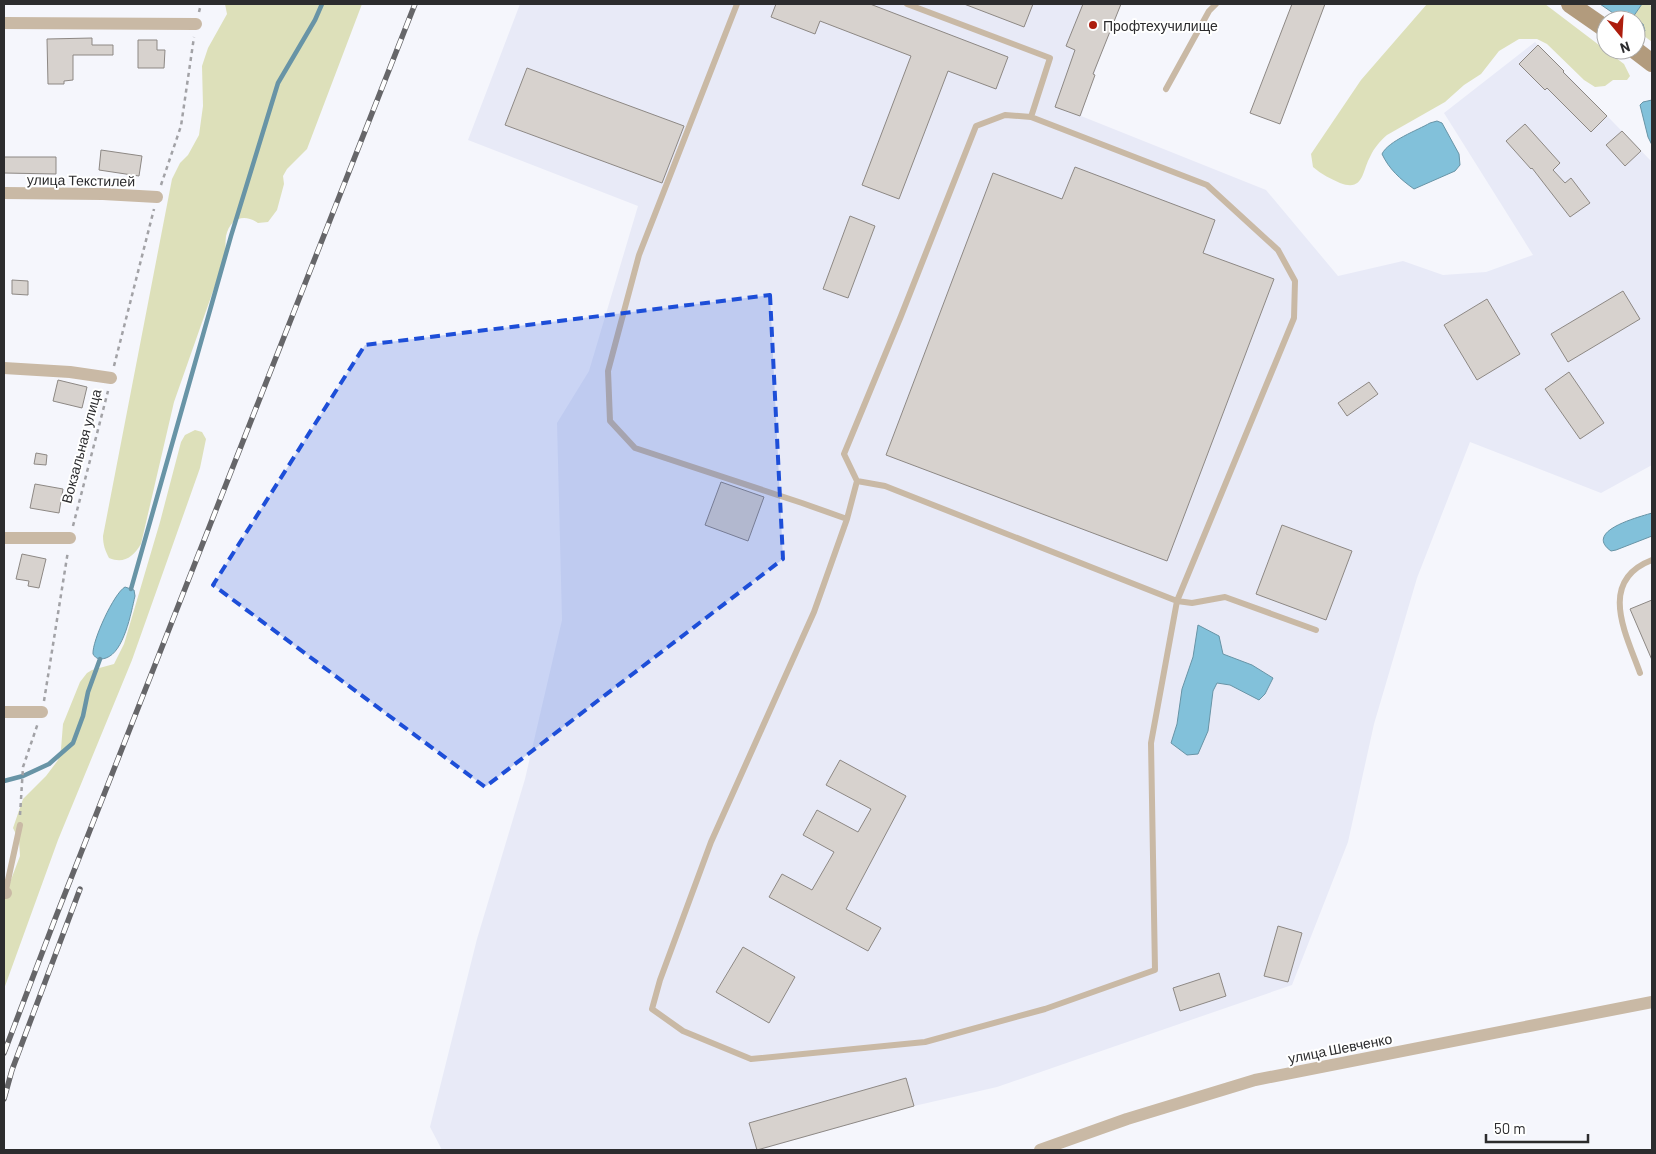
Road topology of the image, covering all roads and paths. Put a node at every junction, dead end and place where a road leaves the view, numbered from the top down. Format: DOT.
graph roads {
  1 [pos="201,4"];
  2 [pos="737,4"];
  3 [pos="907,4"];
  4 [pos="1216,4"];
  5 [pos="1570,4"];
  6 [pos="1596,22"];
  7 [pos="4,23"];
  8 [pos="196,24"];
  9 [pos="1166,89"];
  10 [pos="1031,117"];
  11 [pos="4,193"];
  12 [pos="157,197"];
  13 [pos="4,368"];
  14 [pos="111,378"];
  15 [pos="857,481"];
  16 [pos="847,520"];
  17 [pos="4,538"];
  18 [pos="70,538"];
  19 [pos="1652,560"];
  20 [pos="1177,601"];
  21 [pos="1316,630"];
  22 [pos="1640,673"];
  23 [pos="4,712"];
  24 [pos="42,712"];
  25 [pos="20,826"];
  26 [pos="4,895"];
  27 [pos="1652,1002"];
  28 [pos="1040,1150"];
  1 -- 8 [label="path, Вокзальная улица"];
  2 -- 16 [label="lane"];
  3 -- 10 [label="lane"];
  4 -- 9 [label="lane"];
  5 -- 6 [label="street"];
  7 -- 8 [label="street"];
  8 -- 12 [label="path, Вокзальная улица"];
  10 -- 15 [label="lane"];
  10 -- 20 [label="lane"];
  11 -- 12 [label="street, улица Текстилей"];
  12 -- 14 [label="path, Вокзальная улица"];
  13 -- 14 [label="street"];
  14 -- 18 [label="path, Вокзальная улица"];
  15 -- 16 [label="lane"];
  15 -- 20 [label="lane"];
  16 -- 20 [label="lane"];
  17 -- 18 [label="street"];
  18 -- 24 [label="path, Вокзальная улица"];
  19 -- 22 [label="lane"];
  20 -- 21 [label="lane"];
  23 -- 24 [label="street"];
  24 -- 25 [label="path, Вокзальная улица"];
  25 -- 26 [label="lane"];
  27 -- 28 [label="street, улица Шевченко"];
}
